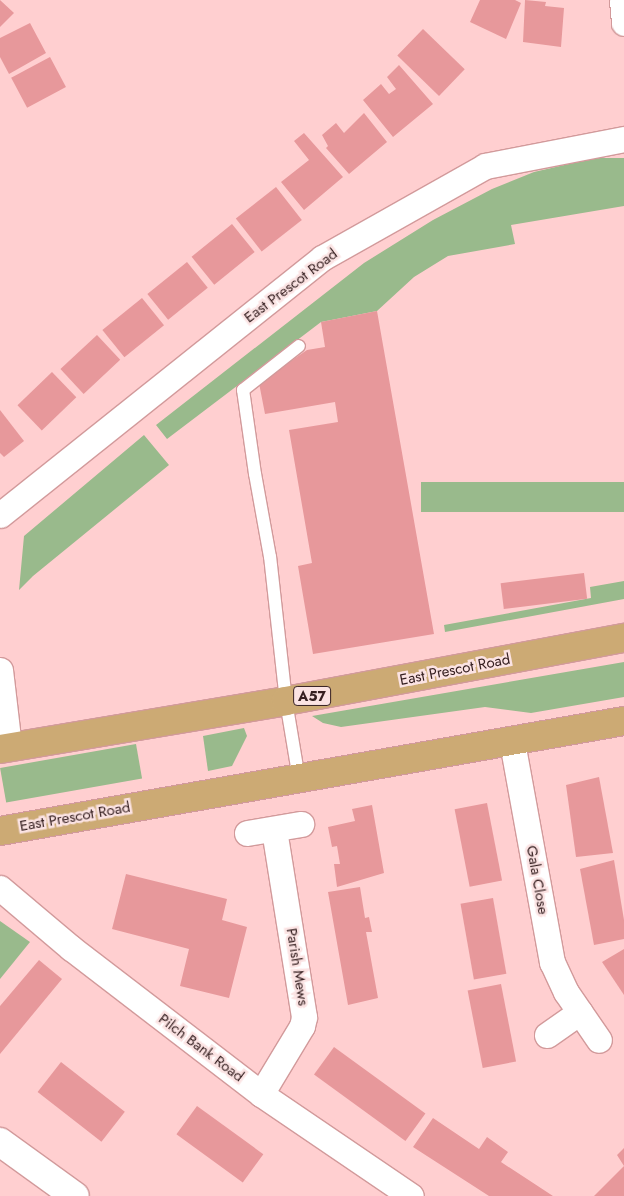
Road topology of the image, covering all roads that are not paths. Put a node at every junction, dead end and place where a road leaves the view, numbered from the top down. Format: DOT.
graph roads {
  1 [pos="622,0"];
  2 [pos="624,23"];
  3 [pos="624,139"];
  4 [pos="299,346"];
  5 [pos="0,516"];
  6 [pos="624,638"];
  7 [pos="0,670"];
  8 [pos="286,701"];
  9 [pos="624,721"];
  10 [pos="512,742"];
  11 [pos="4,748"];
  12 [pos="299,779"];
  13 [pos="301,824"];
  14 [pos="274,829"];
  15 [pos="0,831"];
  16 [pos="247,834"];
  17 [pos="0,888"];
  18 [pos="580,1012"];
  19 [pos="547,1035"];
  20 [pos="599,1040"];
  21 [pos="261,1094"];
  22 [pos="0,1142"];
  23 [pos="75,1196"];
  24 [pos="412,1196"];
  1 -- 2 [label="street"];
  3 -- 5 [label="street, East Prescot Road"];
  4 -- 8 [label="lane"];
  6 -- 8 [label="highway, East Prescot Road / A57"];
  7 -- 11 [label="street, East Prescot Road"];
  8 -- 11 [label="highway, East Prescot Road / A57"];
  8 -- 12 [label="lane, A57"];
  9 -- 10 [label="highway, East Prescot Road"];
  10 -- 12 [label="highway, East Prescot Road"];
  10 -- 18 [label="street, Gala Close"];
  12 -- 15 [label="highway, East Prescot Road"];
  13 -- 14 [label="street"];
  14 -- 16 [label="street"];
  14 -- 21 [label="street, Parish Mews"];
  17 -- 21 [label="street, Pilch Bank Road"];
  18 -- 19 [label="street"];
  18 -- 20 [label="street, Gala Close"];
  21 -- 24 [label="street, Pilch Bank Road"];
  22 -- 23 [label="street"];
}
